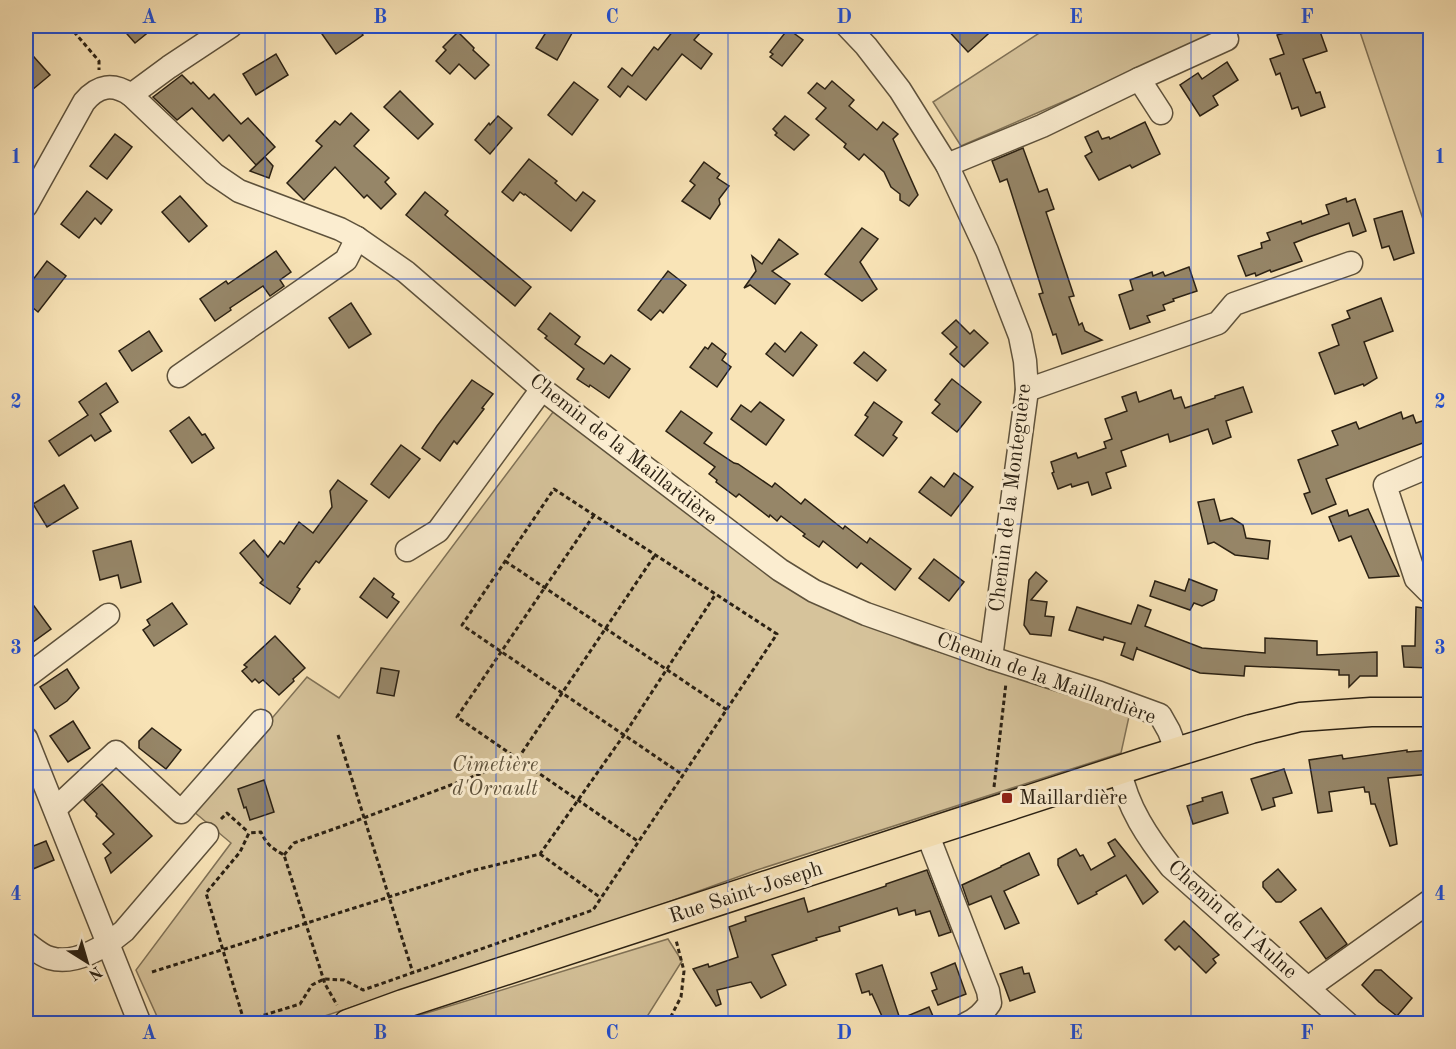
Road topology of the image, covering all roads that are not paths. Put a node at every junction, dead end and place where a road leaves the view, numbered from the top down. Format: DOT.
graph roads {
  1 [pos="231,26"];
  2 [pos="847,26"];
  3 [pos="1227,39"];
  4 [pos="1139,79"];
  5 [pos="131,95"];
  6 [pos="1161,113"];
  7 [pos="946,165"];
  8 [pos="26,206"];
  9 [pos="357,238"];
  10 [pos="1351,263"];
  11 [pos="179,376"];
  12 [pos="542,389"];
  13 [pos="1027,390"];
  14 [pos="1431,466"];
  15 [pos="407,550"];
  16 [pos="1431,592"];
  17 [pos="108,615"];
  18 [pos="1000,661"];
  19 [pos="26,677"];
  20 [pos="1431,712"];
  21 [pos="261,721"];
  22 [pos="26,738"];
  23 [pos="1177,752"];
  24 [pos="1132,766"];
  25 [pos="54,809"];
  26 [pos="927,833"];
  27 [pos="207,834"];
  28 [pos="1431,901"];
  29 [pos="26,943"];
  30 [pos="108,944"];
  31 [pos="1308,988"];
  32 [pos="344,1016"];
  33 [pos="140,1023"];
  34 [pos="966,1023"];
  35 [pos="1348,1023"];
  1 -- 5 [label="street"];
  2 -- 7 [label="street, Chemin de la Monteguère"];
  3 -- 4 [label="street"];
  4 -- 6 [label="street"];
  4 -- 7 [label="street"];
  5 -- 8 [label="street, Chemin de la Maillardière"];
  5 -- 9 [label="street, Chemin de la Maillardière"];
  7 -- 13 [label="street, Chemin de la Monteguère"];
  9 -- 11 [label="street"];
  9 -- 12 [label="street, Chemin de la Maillardière"];
  10 -- 13 [label="street"];
  12 -- 15 [label="street"];
  12 -- 18 [label="street, Chemin de la Maillardière"];
  13 -- 18 [label="street, Chemin de la Monteguère"];
  14 -- 16 [label="street"];
  17 -- 19 [label="street"];
  18 -- 23 [label="street, Chemin de la Maillardière"];
  20 -- 23 [label="main road, Rue Saint-Joseph"];
  21 -- 25 [label="street"];
  22 -- 25 [label="street"];
  23 -- 24 [label="main road, Rue Saint-Joseph"];
  24 -- 26 [label="main road, Rue Saint-Joseph"];
  24 -- 31 [label="street, Chemin de l'Aulne"];
  25 -- 30 [label="street"];
  26 -- 32 [label="main road, Rue Saint-Joseph"];
  26 -- 34 [label="street"];
  27 -- 30 [label="street"];
  28 -- 31 [label="street"];
  29 -- 30 [label="street"];
  30 -- 33 [label="street"];
  31 -- 35 [label="street, Chemin de l'Aulne"];
}
